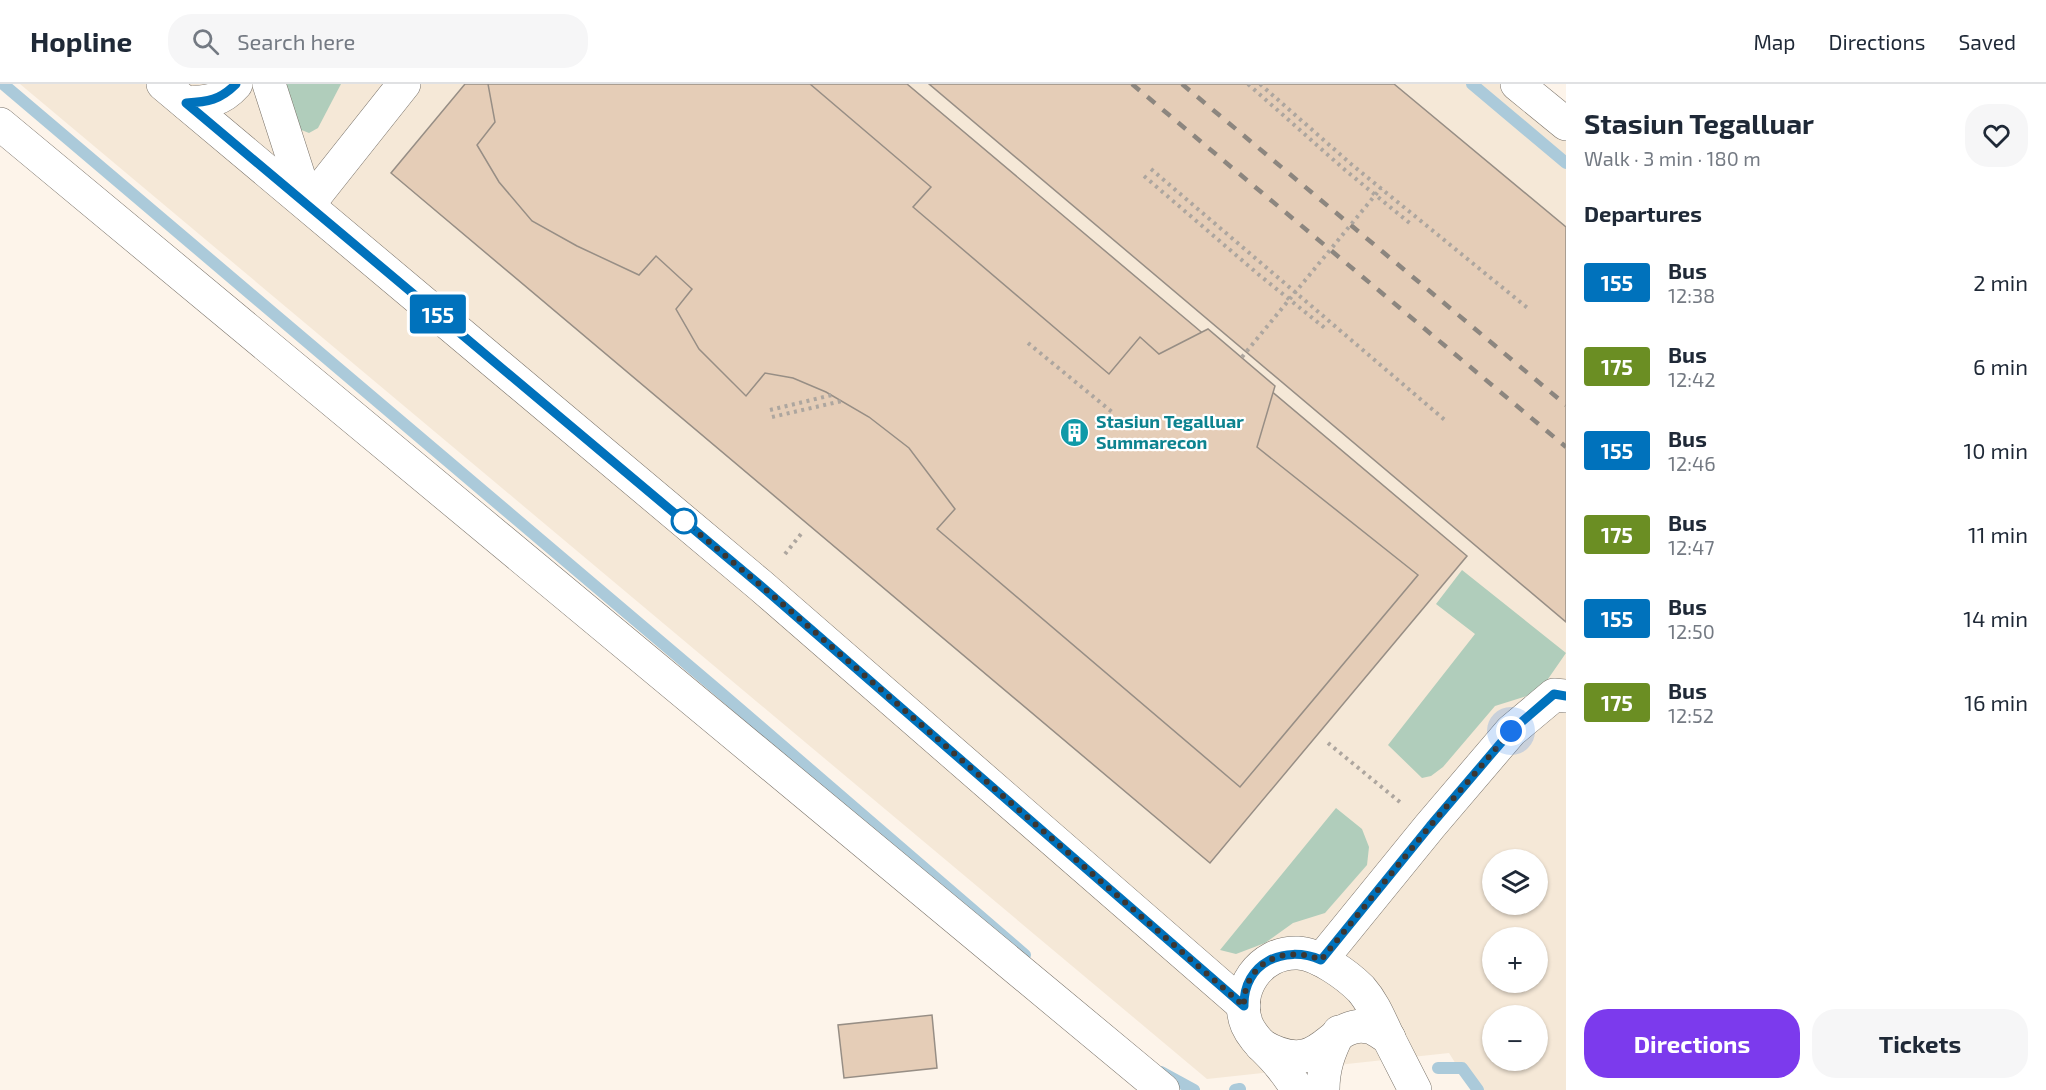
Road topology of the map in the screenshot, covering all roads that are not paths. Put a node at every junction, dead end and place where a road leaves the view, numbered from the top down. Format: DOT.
graph roads {
  1 [pos="236,84"];
  2 [pos="269,84"];
  3 [pos="404,84"];
  4 [pos="1517,84"];
  5 [pos="175,94"];
  6 [pos="0,124"];
  7 [pos="1566,124"];
  8 [pos="308,205"];
  9 [pos="1566,696"];
  10 [pos="1325,963"];
  11 [pos="1244,1006"];
  12 [pos="1337,1035"];
  13 [pos="1389,1038"];
  14 [pos="1261,1045"];
  15 [pos="1163,1090"];
  16 [pos="1298,1090"];
  17 [pos="1323,1090"];
  18 [pos="1415,1090"];
  1 -- 5 [label="street"];
  2 -- 8 [label="street"];
  3 -- 8 [label="street"];
  4 -- 7 [label="street"];
  5 -- 8 [label="street"];
  6 -- 15 [label="street"];
  8 -- 11 [label="street"];
  9 -- 10 [label="street"];
  10 -- 11 [label="street"];
  10 -- 12 [label="street"];
  10 -- 13 [label="street"];
  11 -- 14 [label="street"];
  12 -- 13 [label="street"];
  12 -- 14 [label="street"];
  12 -- 17 [label="street"];
  13 -- 18 [label="street"];
  14 -- 16 [label="street"];
}
